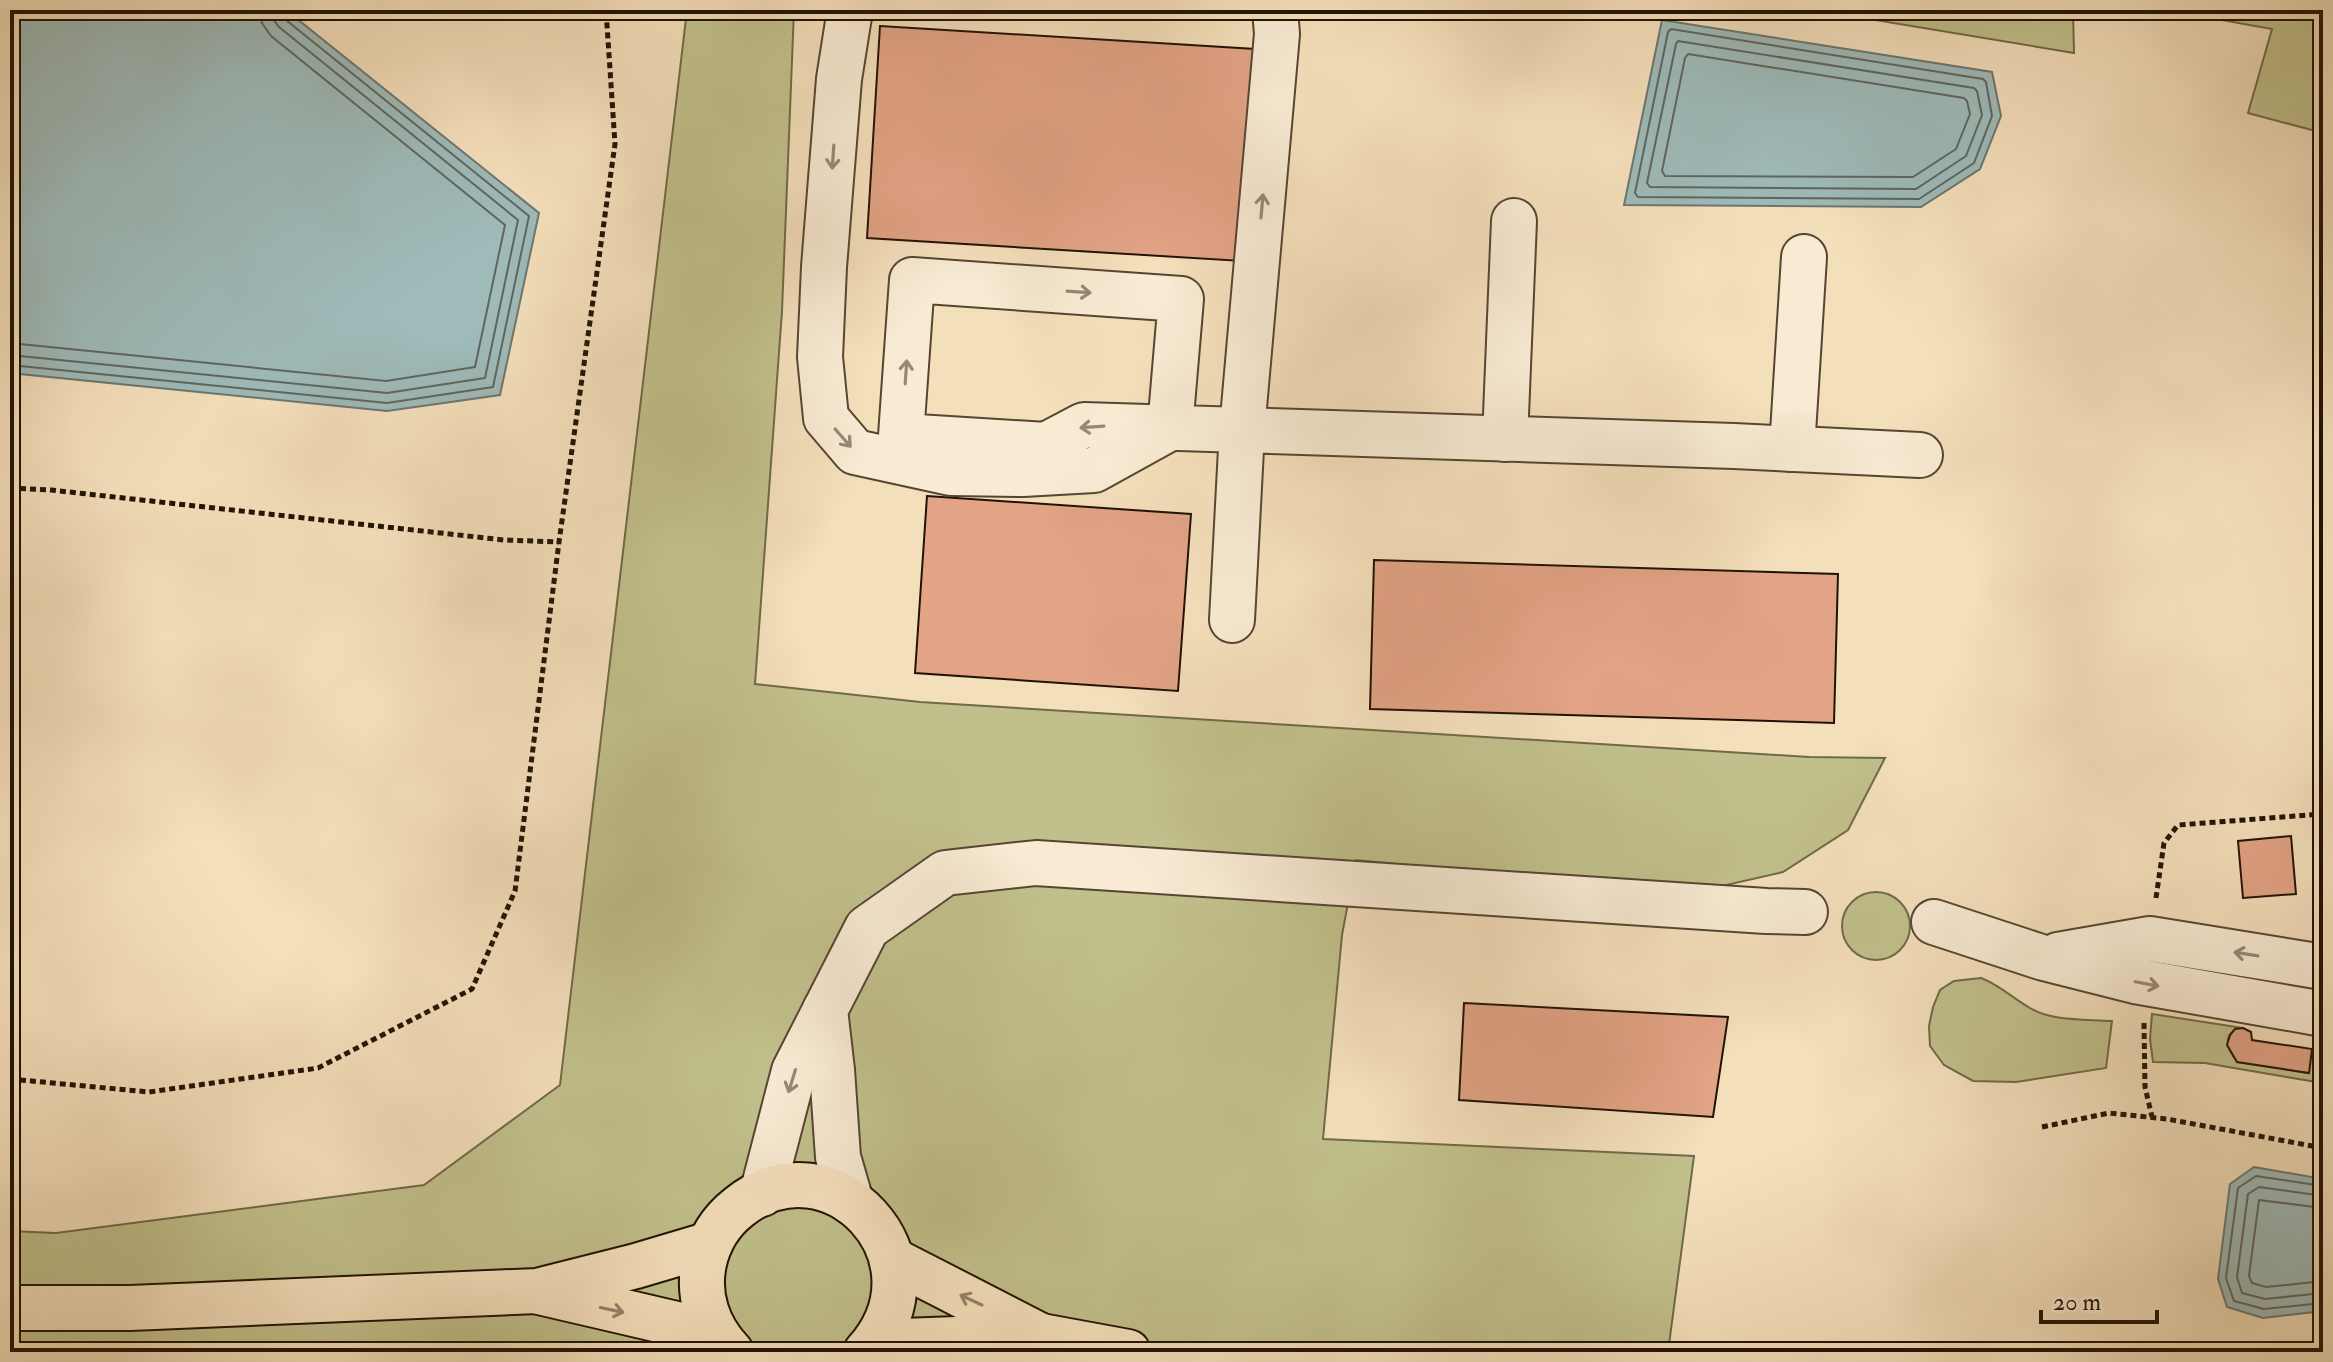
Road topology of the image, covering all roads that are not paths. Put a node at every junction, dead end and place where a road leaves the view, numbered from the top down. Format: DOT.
graph roads {
  1 [pos="850,10"];
  2 [pos="1275,10"];
  3 [pos="1514,221"];
  4 [pos="1804,257"];
  5 [pos="1170,428"];
  6 [pos="1242,430"];
  7 [pos="1505,439"];
  8 [pos="1792,449"];
  9 [pos="1920,455"];
  10 [pos="1232,620"];
  11 [pos="1805,912"];
  12 [pos="1934,922"];
  13 [pos="2044,958"];
  14 [pos="2323,967"];
  15 [pos="825,1010"];
  16 [pos="2323,1014"];
  17 [pos="762,1194"];
  18 [pos="851,1202"];
  19 [pos="710,1244"];
  20 [pos="893,1260"];
  21 [pos="537,1291"];
  22 [pos="10,1308"];
  23 [pos="1041,1336"];
  24 [pos="726,1346"];
  25 [pos="871,1347"];
  26 [pos="1128,1352"];
  1 -- 5 [label="lane, one-way"];
  6 -- 2 [label="lane, one-way"];
  3 -- 7 [label="lane"];
  4 -- 8 [label="lane"];
  5 -- 5 [label="lane, one-way"];
  5 -- 6 [label="lane"];
  6 -- 7 [label="lane"];
  6 -- 10 [label="lane"];
  7 -- 8 [label="lane"];
  8 -- 9 [label="lane"];
  11 -- 15 [label="lane"];
  12 -- 13 [label="lane"];
  14 -- 13 [label="lane, one-way"];
  13 -- 16 [label="lane, one-way"];
  15 -- 17 [label="lane, one-way"];
  15 -- 18 [label="lane"];
  17 -- 18 [label="main road"];
  17 -- 19 [label="main road"];
  18 -- 20 [label="main road"];
  19 -- 21 [label="main road"];
  19 -- 24 [label="main road"];
  23 -- 20 [label="main road, one-way"];
  20 -- 25 [label="main road"];
  21 -- 22 [label="main road"];
  21 -- 24 [label="main road, one-way"];
  23 -- 25 [label="main road"];
  23 -- 26 [label="main road"];
}
